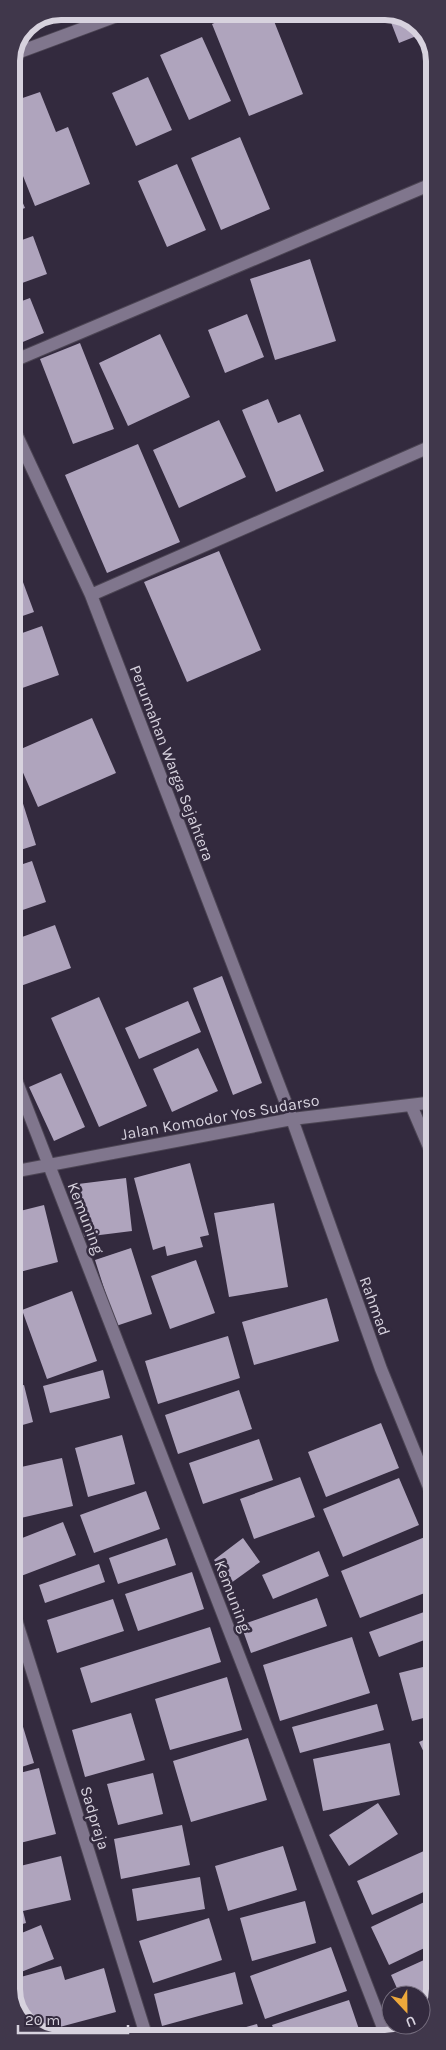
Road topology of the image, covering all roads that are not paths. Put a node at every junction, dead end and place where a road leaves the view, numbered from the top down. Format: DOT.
graph roads {
  1 [pos="106,20"];
  2 [pos="21,51"];
  3 [pos="426,187"];
  4 [pos="20,358"];
  5 [pos="20,442"];
  6 [pos="426,448"];
  7 [pos="91,595"];
  8 [pos="20,1089"];
  9 [pos="426,1103"];
  10 [pos="411,1105"];
  11 [pos="292,1119"];
  12 [pos="426,1142"];
  13 [pos="48,1165"];
  14 [pos="20,1170"];
  15 [pos="426,1480"];
  16 [pos="20,1633"];
  17 [pos="144,2030"];
  18 [pos="384,2030"];
  1 -- 2 [label="street"];
  3 -- 4 [label="street"];
  5 -- 7 [label="street, Perumahan Warga Sejahtera"];
  6 -- 7 [label="street"];
  7 -- 11 [label="street, Perumahan Warga Sejahtera"];
  8 -- 13 [label="street, Kemuning"];
  9 -- 10 [label="street, Jalan Komodor Yos Sudarso"];
  10 -- 11 [label="street, Jalan Komodor Yos Sudarso"];
  10 -- 12 [label="street"];
  11 -- 13 [label="street, Jalan Komodor Yos Sudarso"];
  11 -- 15 [label="street, Rahmad"];
  13 -- 14 [label="street, Jalan Komodor Yos Sudarso"];
  13 -- 18 [label="street, Kemuning"];
  16 -- 17 [label="street, Sadpraja"];
}
